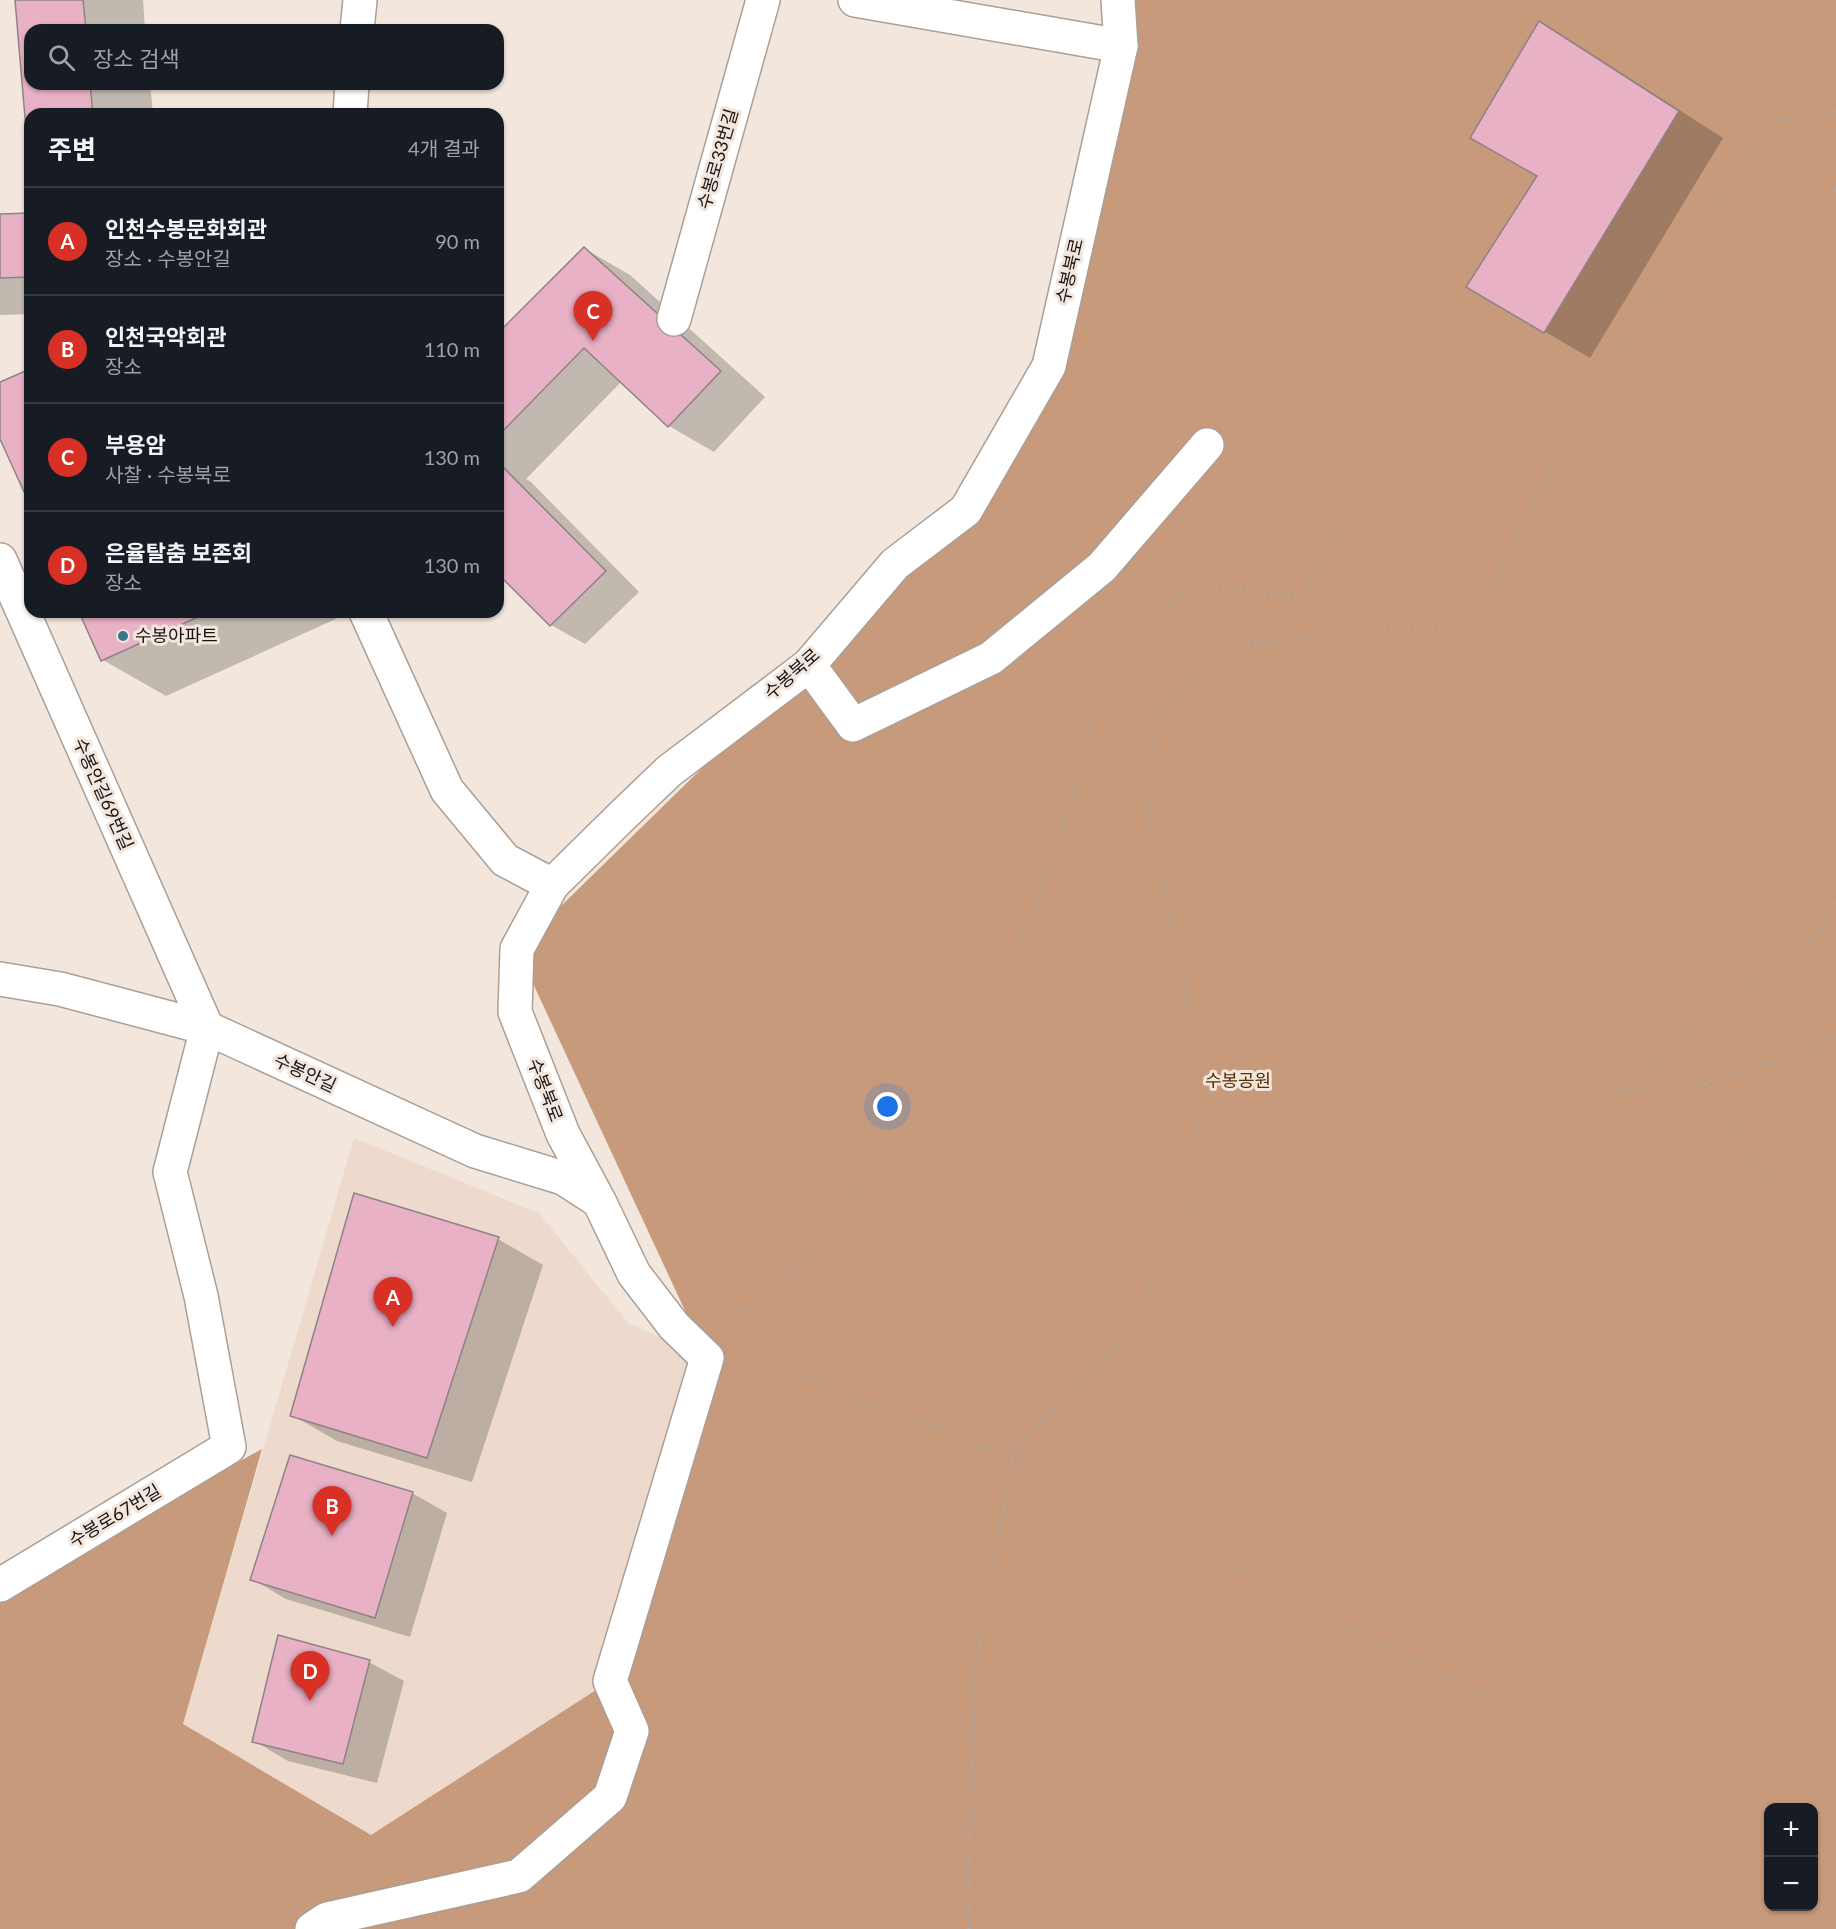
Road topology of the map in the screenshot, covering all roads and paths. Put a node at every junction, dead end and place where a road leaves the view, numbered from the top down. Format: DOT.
graph roads {
  1 [pos="360,0"];
  2 [pos="763,0"];
  3 [pos="855,0"];
  4 [pos="1118,0"];
  5 [pos="358,24"];
  6 [pos="1121,46"];
  7 [pos="352,90"];
  8 [pos="350,108"];
  9 [pos="1836,111"];
  10 [pos="1836,189"];
  11 [pos="1836,201"];
  12 [pos="674,319"];
  13 [pos="1207,445"];
  14 [pos="1347,505"];
  15 [pos="0,560"];
  16 [pos="369,618"];
  17 [pos="14,626"];
  18 [pos="809,665"];
  19 [pos="552,885"];
  20 [pos="1836,903"];
  21 [pos="0,979"];
  22 [pos="207,1028"];
  23 [pos="1836,1036"];
  24 [pos="959,1047"];
  25 [pos="1705,1083"];
  26 [pos="860,1185"];
  27 [pos="1777,1193"];
  28 [pos="599,1201"];
  29 [pos="674,1326"];
  30 [pos="739,1352"];
  31 [pos="1012,1458"];
  32 [pos="0,1585"];
  33 [pos="1512,1710"];
  34 [pos="312,1929"];
  35 [pos="969,1929"];
  1 -- 5 [label="street"];
  2 -- 12 [label="street, 수봉로33번길"];
  3 -- 6 [label="street"];
  4 -- 6 [label="street, 수봉북로"];
  6 -- 18 [label="street, 수봉북로"];
  7 -- 8 [label="street"];
  9 -- 31 [label="path"];
  10 -- 11 [label="path"];
  13 -- 18 [label="street"];
  14 -- 24 [label="path"];
  15 -- 17 [label="street, 수봉안길69번길"];
  16 -- 19 [label="street"];
  17 -- 22 [label="street, 수봉안길69번길"];
  18 -- 19 [label="street, 수봉북로"];
  19 -- 28 [label="street, 수봉북로"];
  20 -- 25 [label="path"];
  21 -- 22 [label="street, 수봉안길"];
  22 -- 28 [label="street, 수봉안길"];
  22 -- 32 [label="street, 수봉로67번길"];
  23 -- 25 [label="path"];
  25 -- 27 [label="path"];
  26 -- 29 [label="path"];
  28 -- 29 [label="street, 수봉북로"];
  29 -- 34 [label="street, 수봉북로"];
  30 -- 31 [label="path"];
  31 -- 33 [label="path"];
  31 -- 35 [label="path"];
}
